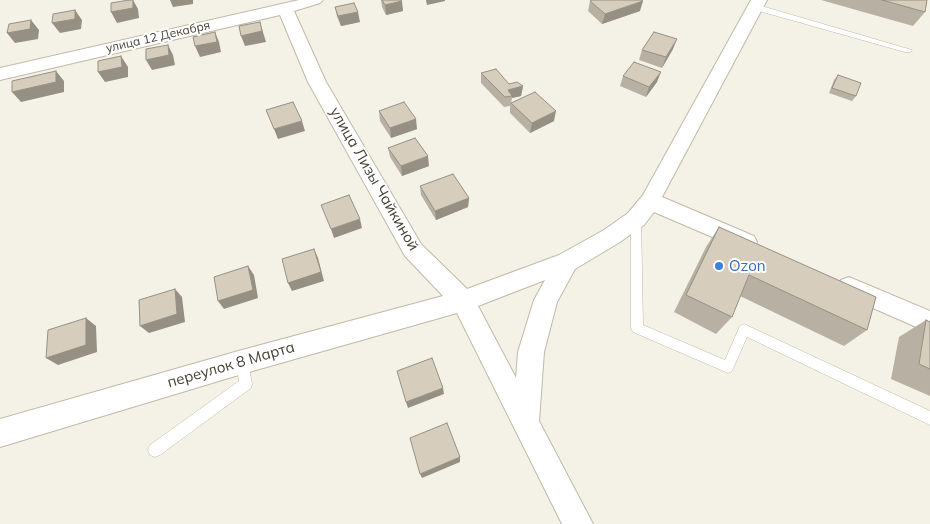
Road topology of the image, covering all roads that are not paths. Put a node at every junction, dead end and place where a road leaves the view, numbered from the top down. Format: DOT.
graph roads {
  1 [pos="315,0"];
  2 [pos="757,3"];
  3 [pos="285,9"];
  4 [pos="908,50"];
  5 [pos="0,74"];
  6 [pos="650,201"];
  7 [pos="636,219"];
  8 [pos="768,252"];
  9 [pos="567,262"];
  10 [pos="831,279"];
  11 [pos="463,301"];
  12 [pos="930,322"];
  13 [pos="242,362"];
  14 [pos="930,418"];
  15 [pos="526,422"];
  16 [pos="0,433"];
  17 [pos="155,450"];
  18 [pos="578,524"];
  1 -- 3 [label="street, улица 12 Декабря"];
  2 -- 4 [label="lane"];
  2 -- 6 [label="street, переулок 8 Марта"];
  3 -- 5 [label="street, улица 12 Декабря"];
  3 -- 11 [label="street, улица Лизы Чайкиной"];
  6 -- 7 [label="street, переулок 8 Марта"];
  6 -- 8 [label="street"];
  7 -- 9 [label="street, переулок 8 Марта"];
  7 -- 14 [label="lane"];
  9 -- 11 [label="street, переулок 8 Марта"];
  9 -- 15 [label="street"];
  10 -- 12 [label="street"];
  11 -- 13 [label="street, переулок 8 Марта"];
  11 -- 15 [label="street, улица Лизы Чайкиной"];
  13 -- 16 [label="street, переулок 8 Марта"];
  13 -- 17 [label="lane"];
  15 -- 18 [label="street, улица Лизы Чайкиной"];
}
